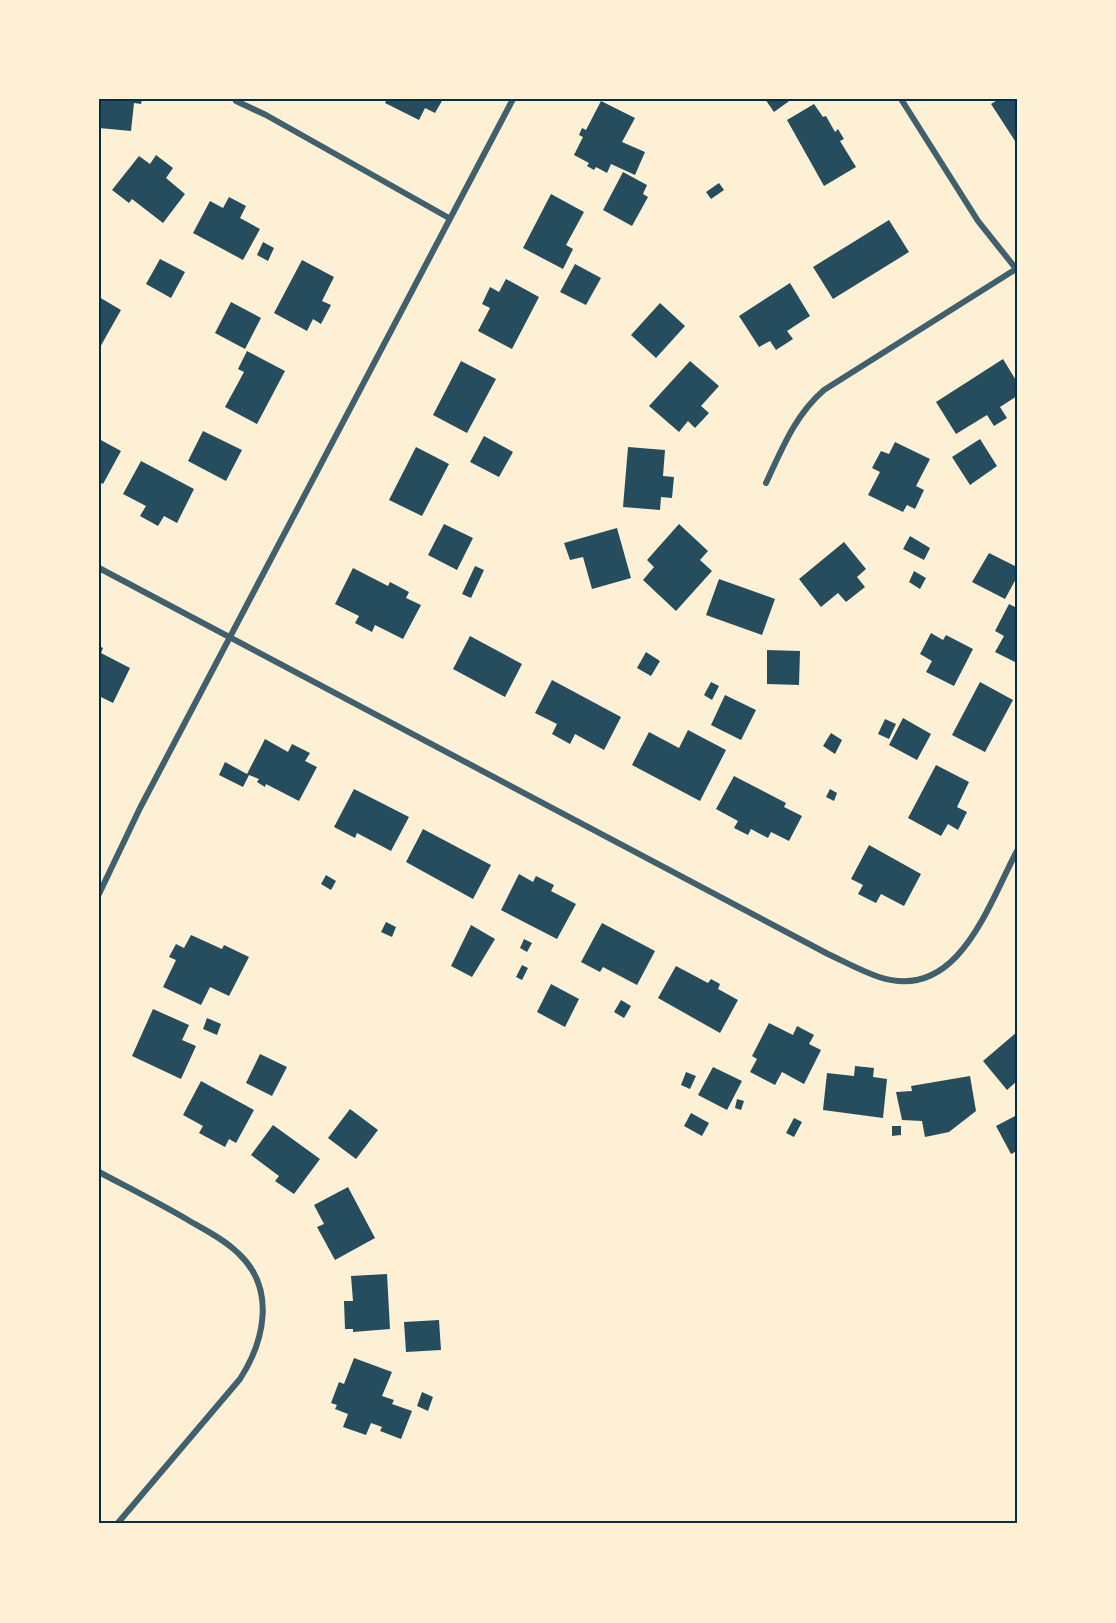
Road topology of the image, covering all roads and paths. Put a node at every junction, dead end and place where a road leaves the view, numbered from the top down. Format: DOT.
graph roads {
  1 [pos="513,99"];
  2 [pos="901,99"];
  3 [pos="236,101"];
  4 [pos="449,218"];
  5 [pos="1016,270"];
  6 [pos="766,483"];
  7 [pos="99,568"];
  8 [pos="230,636"];
  9 [pos="1017,851"];
  10 [pos="99,894"];
  11 [pos="99,1172"];
  12 [pos="117,1524"];
  1 -- 4 [label="street"];
  2 -- 5 [label="street"];
  3 -- 4 [label="street"];
  4 -- 8 [label="street"];
  5 -- 6 [label="street"];
  7 -- 8 [label="street"];
  8 -- 9 [label="street"];
  8 -- 10 [label="street"];
  11 -- 12 [label="street"];
}
